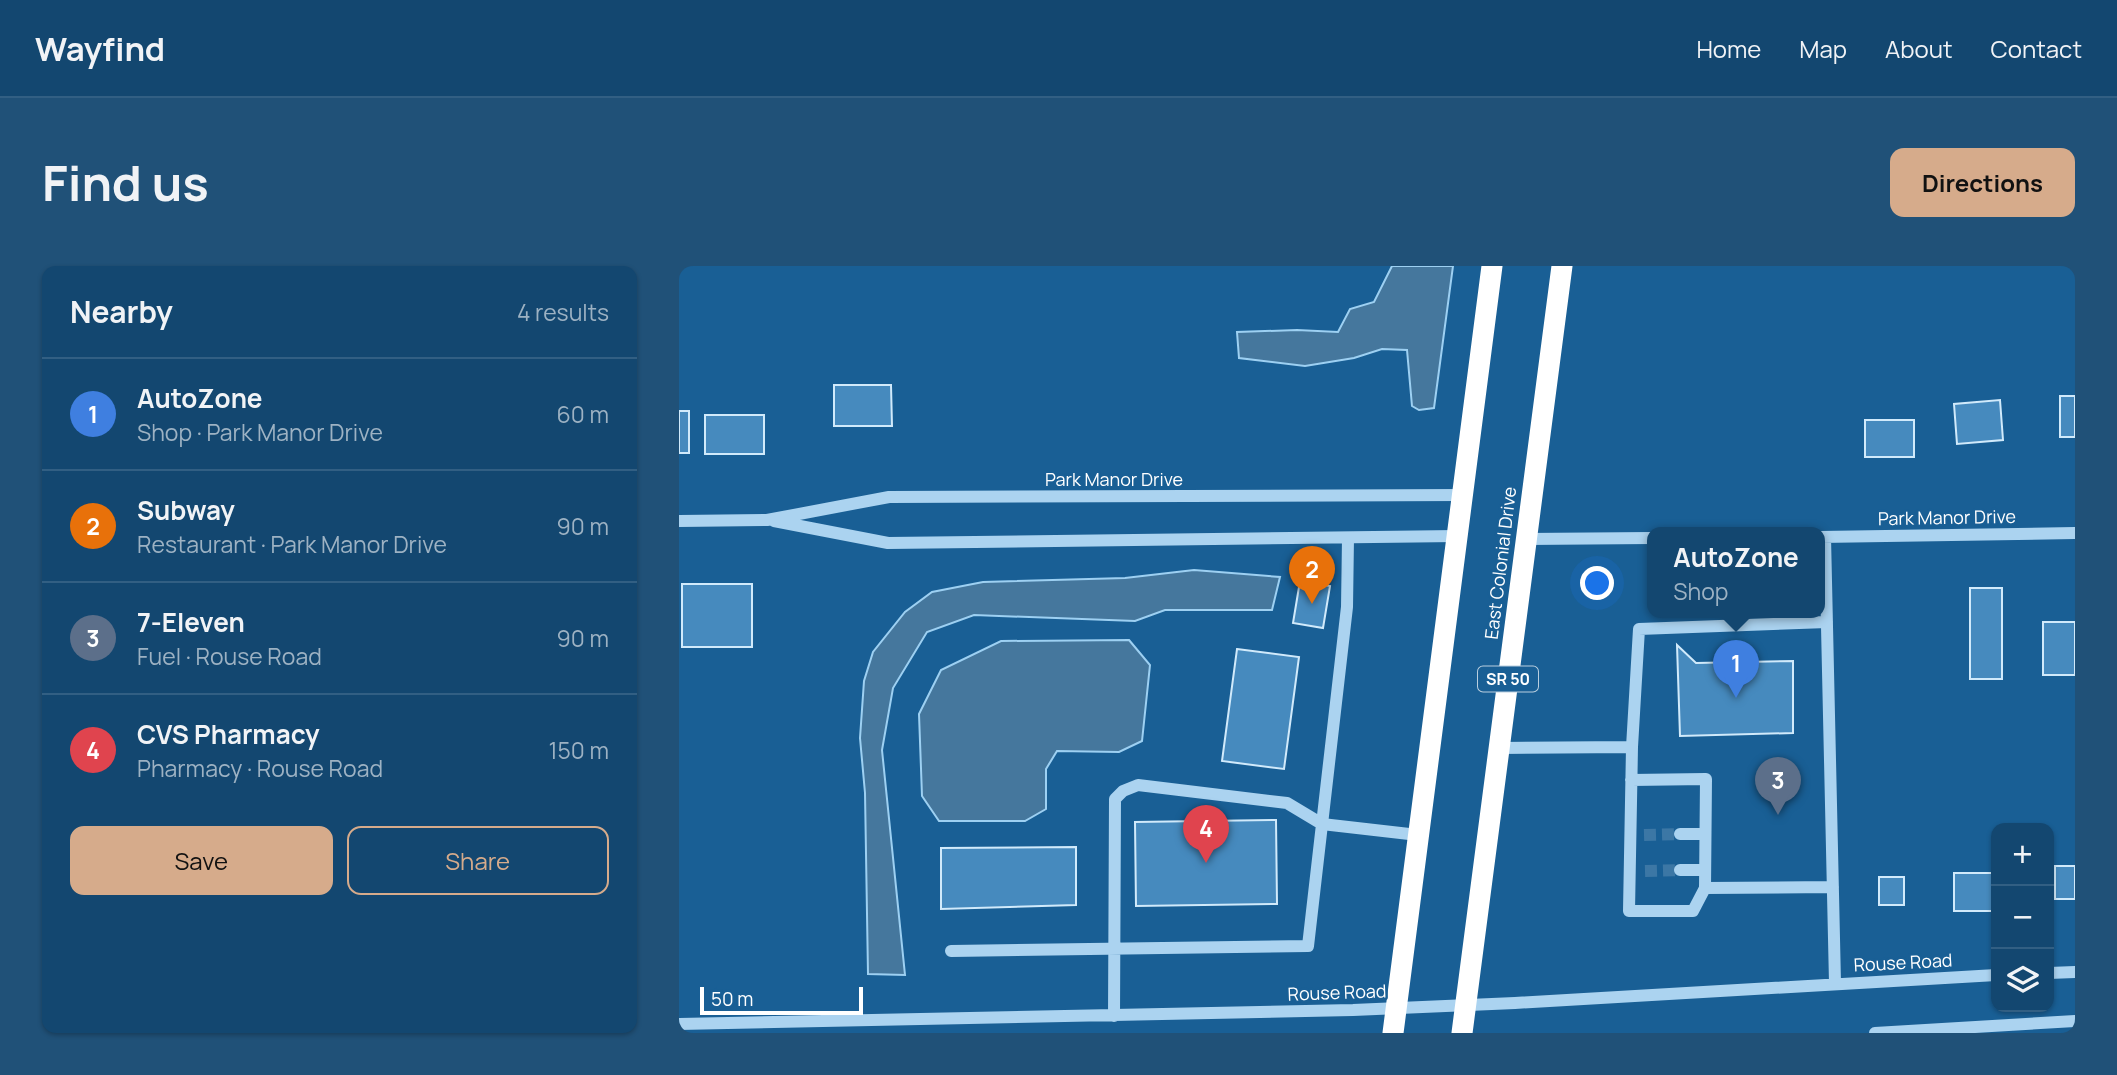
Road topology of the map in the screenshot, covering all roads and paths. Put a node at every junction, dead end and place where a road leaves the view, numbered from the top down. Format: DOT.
graph roads {
  1 [pos="1492,266"];
  2 [pos="1562,266"];
  3 [pos="1462,495"];
  4 [pos="767,520"];
  5 [pos="679,521"];
  6 [pos="2075,533"];
  7 [pos="1457,536"];
  8 [pos="1825,537"];
  9 [pos="1348,538"];
  10 [pos="1647,538"];
  11 [pos="1527,540"];
  12 [pos="1825,580"];
  13 [pos="1827,622"];
  14 [pos="1632,747"];
  15 [pos="1499,748"];
  16 [pos="1631,780"];
  17 [pos="1322,824"];
  18 [pos="1680,834"];
  19 [pos="1705,834"];
  20 [pos="1418,835"];
  21 [pos="1680,870"];
  22 [pos="1705,870"];
  23 [pos="1630,871"];
  24 [pos="1645,871"];
  25 [pos="1833,887"];
  26 [pos="1705,888"];
  27 [pos="1114,948"];
  28 [pos="951,951"];
  29 [pos="2075,972"];
  30 [pos="2054,973"];
  31 [pos="1991,975"];
  32 [pos="1835,983"];
  33 [pos="1466,1005"];
  34 [pos="1396,1008"];
  35 [pos="1114,1016"];
  36 [pos="2075,1021"];
  37 [pos="679,1024"];
  38 [pos="1973,1030"];
  39 [pos="1393,1033"];
  40 [pos="1462,1033"];
  41 [pos="1875,1033"];
  1 -- 3 [label="highway"];
  2 -- 11 [label="highway, East Colonial Drive / SR 50"];
  3 -- 4 [label="street, Park Manor Drive"];
  3 -- 7 [label="highway"];
  4 -- 5 [label="street, Park Manor Drive"];
  4 -- 9 [label="street, Park Manor Drive"];
  6 -- 8 [label="street, Park Manor Drive"];
  7 -- 9 [label="street, Park Manor Drive"];
  7 -- 20 [label="highway"];
  9 -- 17 [label="street"];
  10 -- 11 [label="street"];
  11 -- 15 [label="highway, East Colonial Drive / SR 50"];
  12 -- 13 [label="street"];
  13 -- 14 [label="street"];
  13 -- 25 [label="street"];
  14 -- 15 [label="street"];
  14 -- 16 [label="street"];
  15 -- 33 [label="highway, East Colonial Drive / SR 50"];
  16 -- 19 [label="street"];
  16 -- 23 [label="street"];
  17 -- 20 [label="street"];
  17 -- 27 [label="street"];
  17 -- 27 [label="street"];
  18 -- 19 [label="street"];
  19 -- 22 [label="street"];
  20 -- 34 [label="highway"];
  21 -- 22 [label="street"];
  22 -- 26 [label="street"];
  23 -- 24 [label="street"];
  23 -- 26 [label="street"];
  25 -- 26 [label="street"];
  25 -- 32 [label="street"];
  27 -- 28 [label="street"];
  27 -- 35 [label="street"];
  29 -- 30 [label="street"];
  31 -- 32 [label="street, Rouse Road"];
  32 -- 33 [label="street, Rouse Road"];
  33 -- 34 [label="street, Rouse Road"];
  33 -- 40 [label="highway, East Colonial Drive / SR 50"];
  34 -- 35 [label="street, Rouse Road"];
  34 -- 39 [label="highway"];
  35 -- 37 [label="street, Rouse Road"];
  36 -- 38 [label="street"];
  38 -- 41 [label="street"];
}
